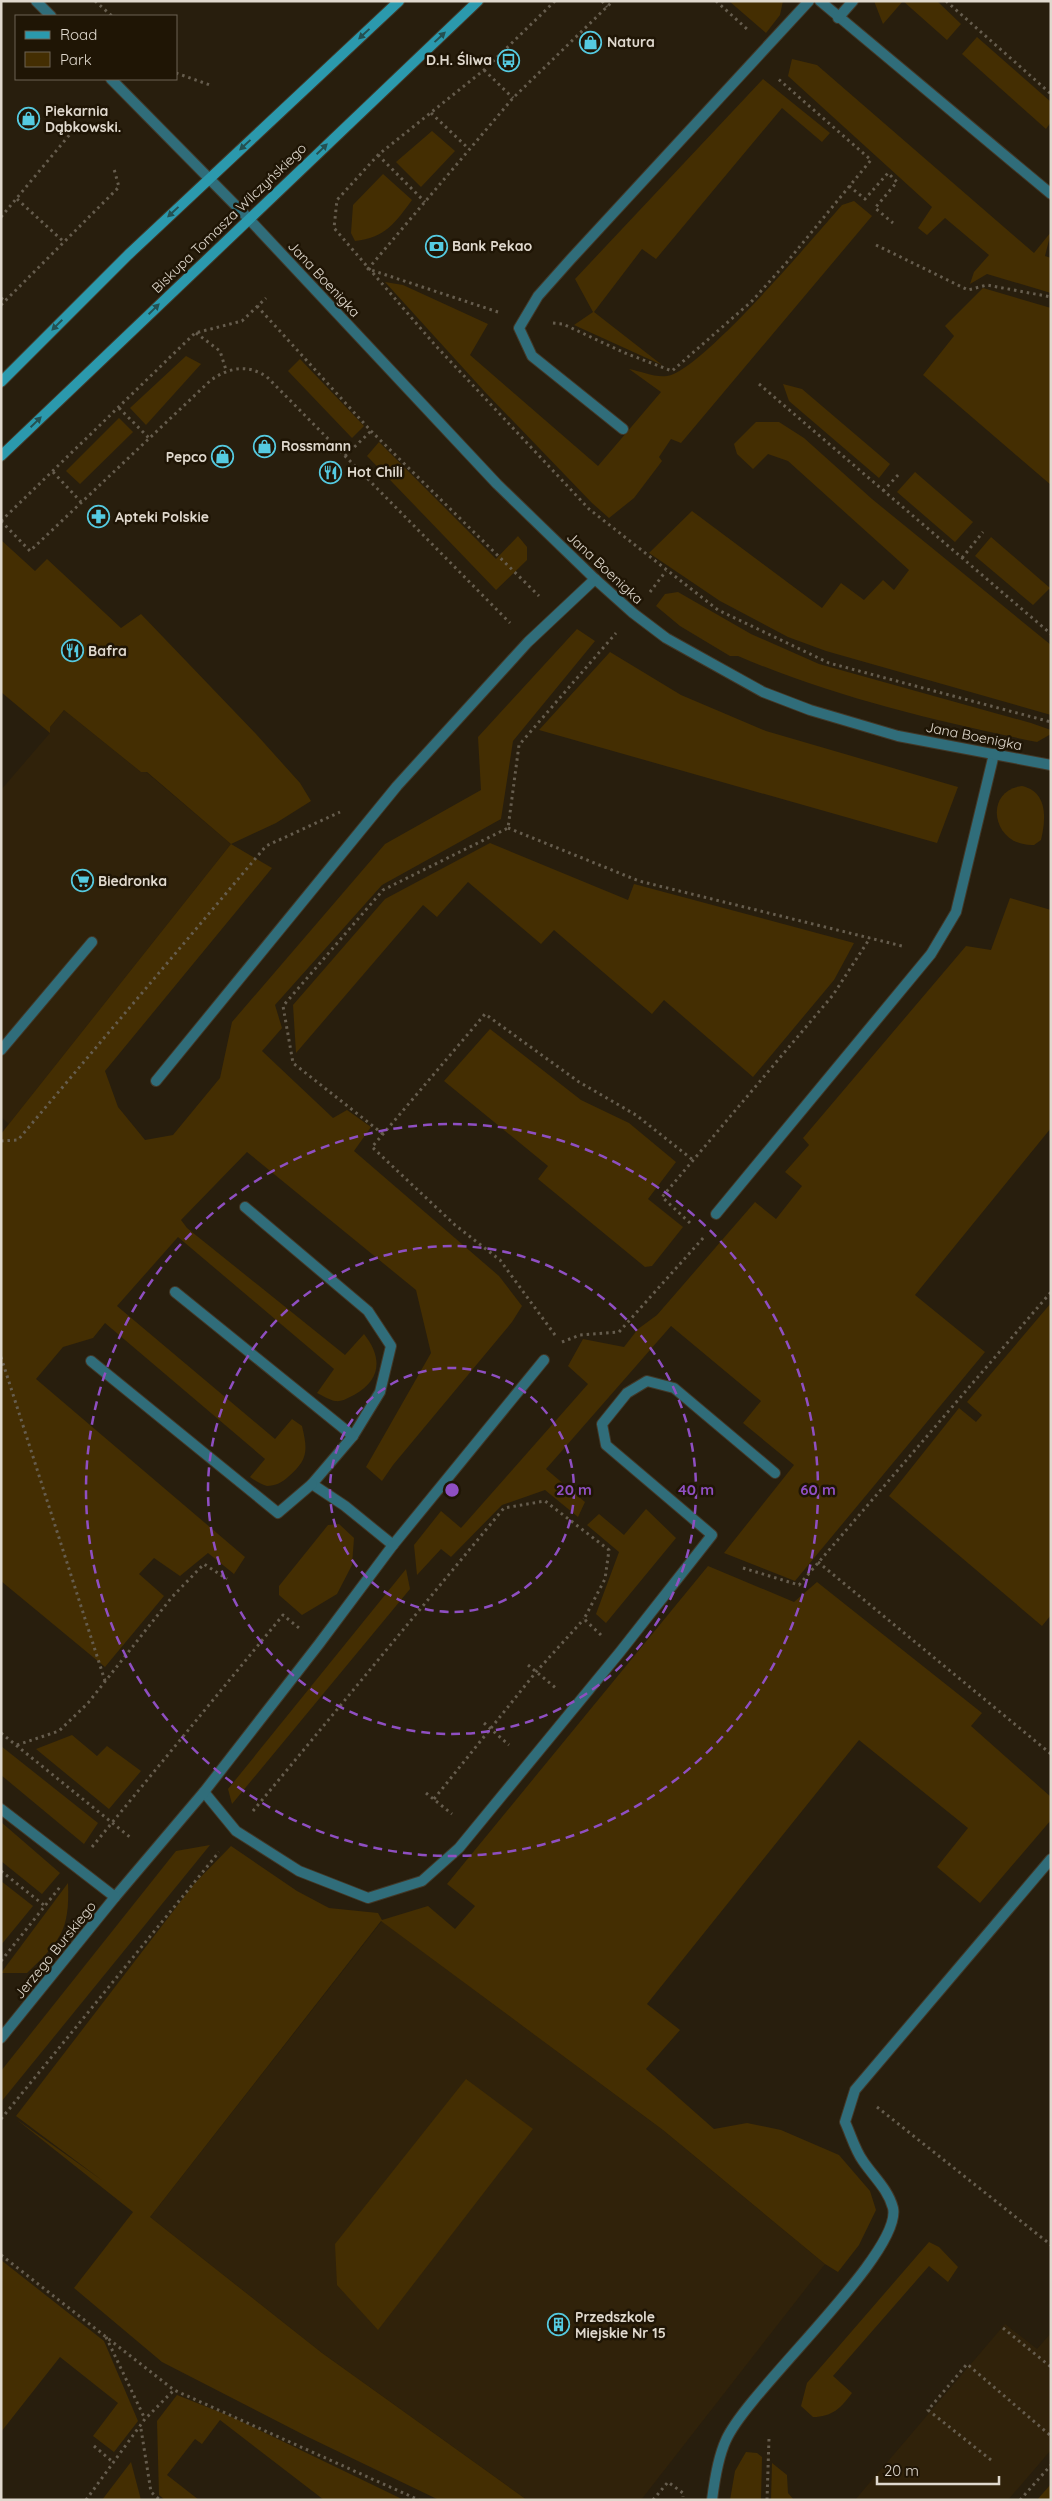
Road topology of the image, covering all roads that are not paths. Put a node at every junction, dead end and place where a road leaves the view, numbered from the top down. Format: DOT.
graph roads {
  1 [pos="36,1"];
  2 [pos="400,1"];
  3 [pos="478,1"];
  4 [pos="809,1"];
  5 [pos="820,1"];
  6 [pos="853,1"];
  7 [pos="50,15"];
  8 [pos="838,18"];
  9 [pos="112,80"];
  10 [pos="209,178"];
  11 [pos="1051,194"];
  12 [pos="248,218"];
  13 [pos="1,382"];
  14 [pos="622,429"];
  15 [pos="1,456"];
  16 [pos="595,579"];
  17 [pos="994,754"];
  18 [pos="1051,765"];
  19 [pos="92,942"];
  20 [pos="1,1050"];
  21 [pos="156,1081"];
  22 [pos="245,1206"];
  23 [pos="716,1214"];
  24 [pos="175,1292"];
  25 [pos="544,1360"];
  26 [pos="91,1361"];
  27 [pos="353,1436"];
  28 [pos="775,1473"];
  29 [pos="312,1484"];
  30 [pos="393,1545"];
  31 [pos="204,1792"];
  32 [pos="1,1809"];
  33 [pos="1051,1859"];
  34 [pos="115,1897"];
  35 [pos="1,2038"];
  36 [pos="712,2500"];
  1 -- 7 [label="street"];
  2 -- 10 [label="street, one-way"];
  12 -- 3 [label="street, Biskupa Tomasza Wilczyńskiego, one-way"];
  4 -- 14 [label="street"];
  5 -- 8 [label="street"];
  6 -- 8 [label="street"];
  8 -- 11 [label="street"];
  9 -- 10 [label="street, Jana Boenigka"];
  10 -- 12 [label="street, Jana Boenigka"];
  10 -- 13 [label="street, one-way"];
  15 -- 12 [label="street, Biskupa Tomasza Wilczyńskiego, one-way"];
  12 -- 16 [label="street, Jana Boenigka"];
  16 -- 17 [label="street, Jana Boenigka"];
  16 -- 21 [label="street"];
  17 -- 18 [label="street, Jana Boenigka"];
  17 -- 23 [label="street"];
  19 -- 20 [label="street"];
  22 -- 27 [label="street"];
  24 -- 27 [label="street"];
  25 -- 30 [label="street"];
  26 -- 29 [label="street"];
  27 -- 29 [label="street"];
  28 -- 31 [label="street"];
  29 -- 30 [label="street"];
  30 -- 31 [label="street"];
  31 -- 34 [label="street"];
  32 -- 34 [label="street, Jerzego Burskiego"];
  33 -- 36 [label="street"];
  34 -- 35 [label="street, Jerzego Burskiego"];
}
